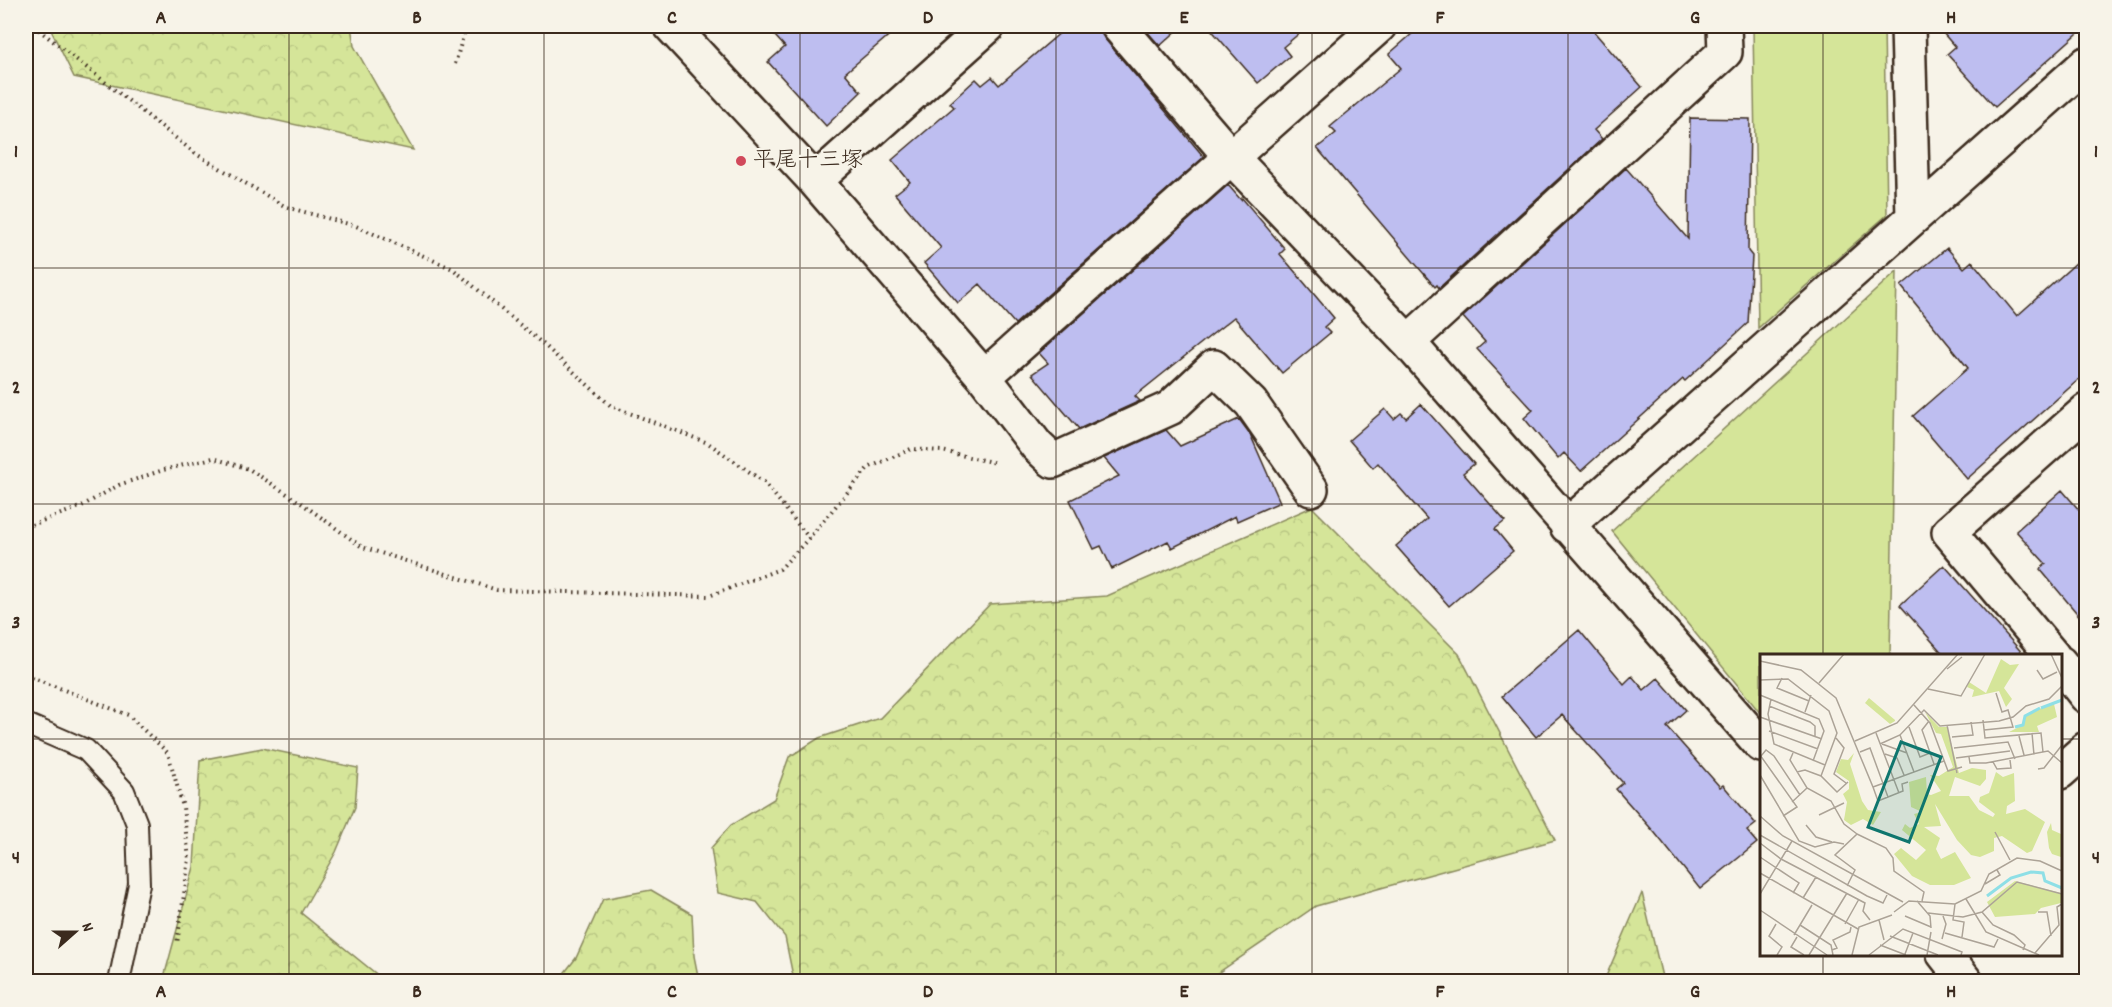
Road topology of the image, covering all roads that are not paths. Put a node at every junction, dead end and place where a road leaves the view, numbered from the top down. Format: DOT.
graph roads {
  1 [pos="671,26"];
  2 [pos="988,26"];
  3 [pos="1118,26"];
  4 [pos="1379,26"];
  5 [pos="1724,26"];
  6 [pos="1908,26"];
  7 [pos="2086,64"];
  8 [pos="1230,156"];
  9 [pos="815,181"];
  10 [pos="1913,218"];
  11 [pos="1408,342"];
  12 [pos="984,377"];
  13 [pos="2086,411"];
  14 [pos="1311,489"];
  15 [pos="1568,526"];
  16 [pos="2051,654"];
  17 [pos="2061,664"];
  18 [pos="2086,696"];
  19 [pos="26,724"];
  20 [pos="1760,744"];
  21 [pos="2086,749"];
  22 [pos="2061,771"];
  23 [pos="1946,956"];
  24 [pos="119,981"];
  25 [pos="1966,981"];
  1 -- 9 [label="street"];
  2 -- 9 [label="street"];
  3 -- 8 [label="street"];
  4 -- 8 [label="street"];
  5 -- 11 [label="street"];
  6 -- 10 [label="street"];
  7 -- 10 [label="street"];
  8 -- 11 [label="street"];
  8 -- 12 [label="street"];
  9 -- 12 [label="street"];
  10 -- 15 [label="street"];
  11 -- 15 [label="street"];
  12 -- 14 [label="street"];
  13 -- 16 [label="street"];
  15 -- 20 [label="street"];
  17 -- 18 [label="street"];
  19 -- 24 [label="lane"];
  21 -- 22 [label="street"];
  23 -- 25 [label="street"];
}
